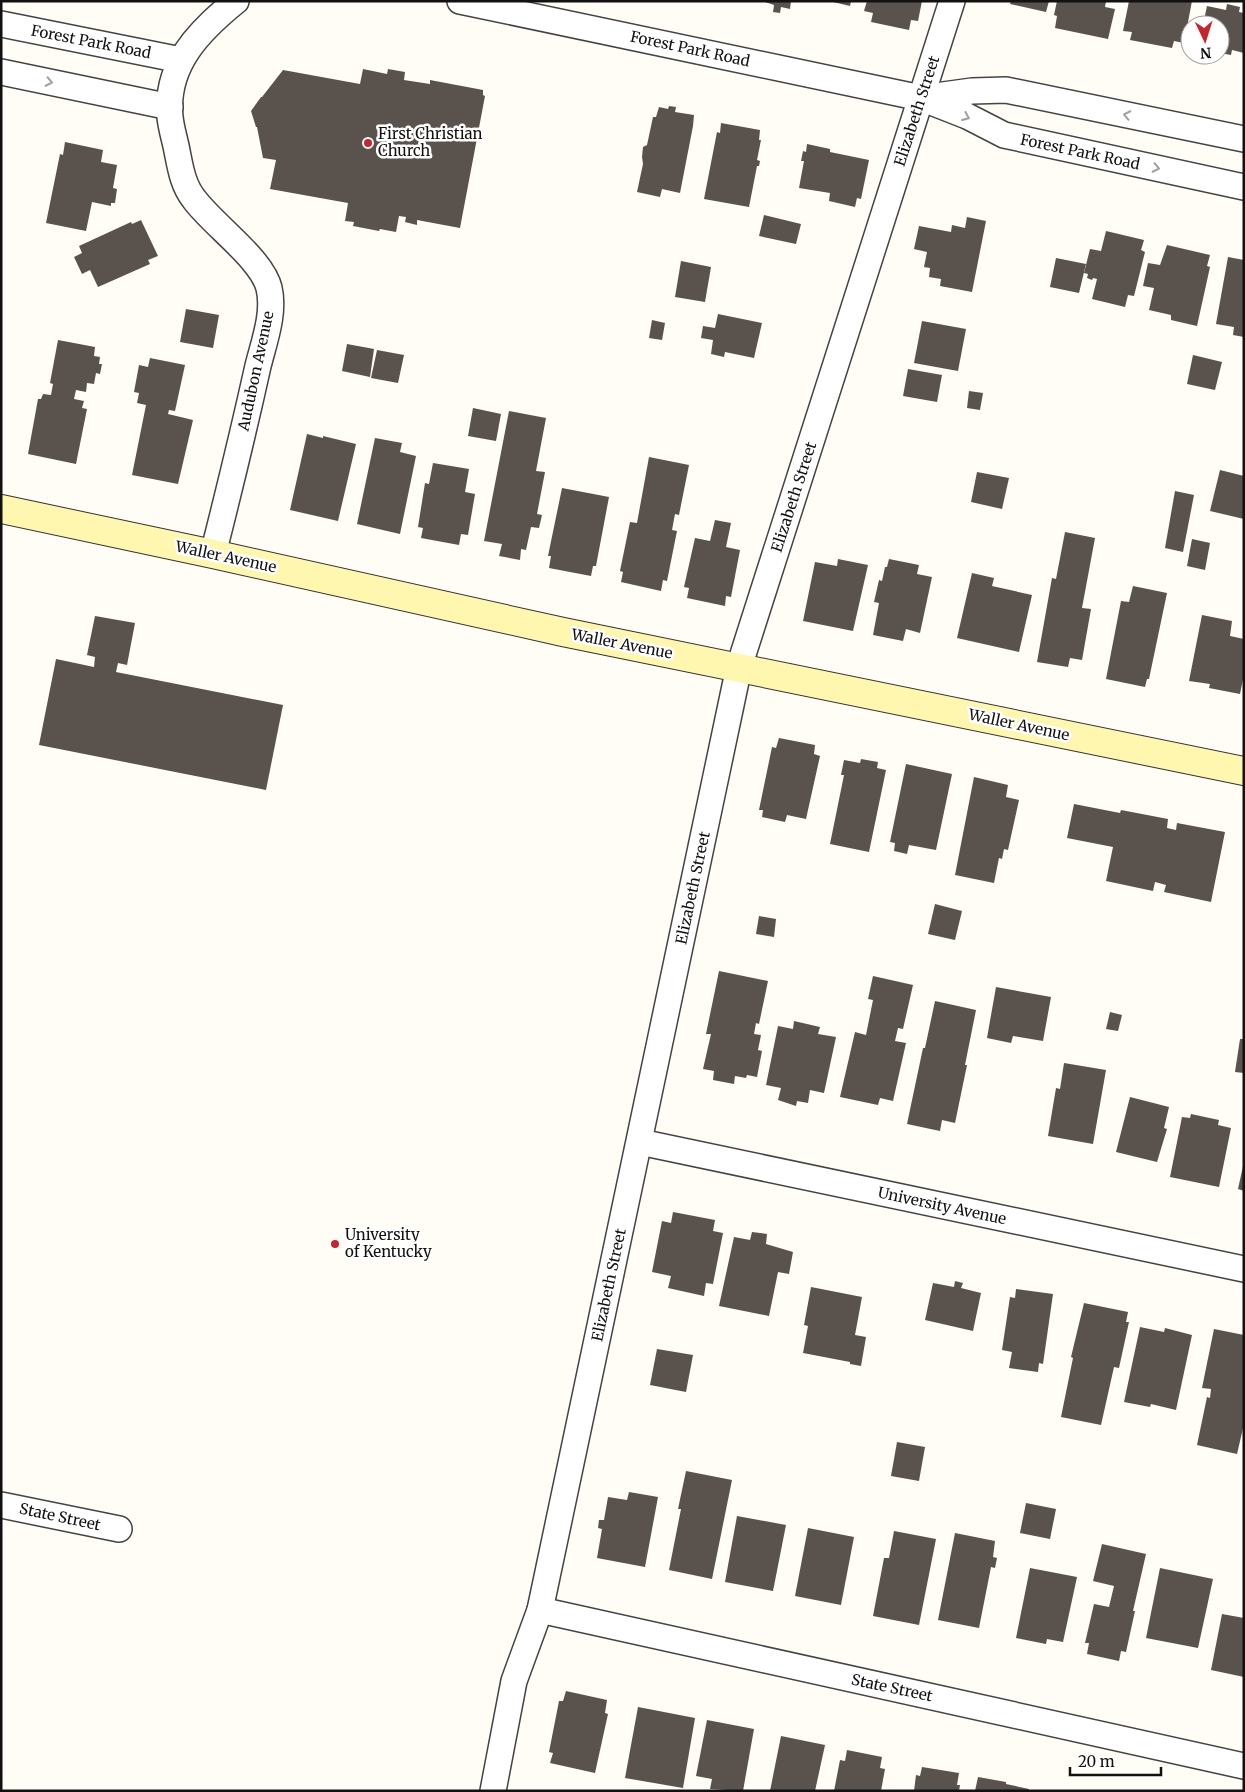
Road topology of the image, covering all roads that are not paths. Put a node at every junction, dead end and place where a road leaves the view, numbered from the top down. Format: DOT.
graph roads {
  1 [pos="236,1"];
  2 [pos="460,1"];
  3 [pos="952,1"];
  4 [pos="1,24"];
  5 [pos="181,60"];
  6 [pos="1,72"];
  7 [pos="921,98"];
  8 [pos="170,107"];
  9 [pos="1244,139"];
  10 [pos="1244,187"];
  11 [pos="1,509"];
  12 [pos="213,554"];
  13 [pos="739,668"];
  14 [pos="1244,771"];
  15 [pos="640,1142"];
  16 [pos="1244,1269"];
  17 [pos="1,1505"];
  18 [pos="118,1530"];
  19 [pos="540,1610"];
  20 [pos="1244,1766"];
  21 [pos="493,1791"];
  1 -- 5 [label="street, Audubon Avenue"];
  2 -- 7 [label="street, Forest Park Road"];
  3 -- 7 [label="street, Elizabeth Street"];
  4 -- 5 [label="street, Forest Park Road"];
  5 -- 8 [label="street, Audubon Avenue"];
  6 -- 8 [label="street, one-way"];
  9 -- 7 [label="street, Forest Park Road, one-way"];
  7 -- 10 [label="street, Forest Park Road, one-way"];
  7 -- 13 [label="street, Elizabeth Street"];
  8 -- 12 [label="street, Audubon Avenue"];
  11 -- 12 [label="main road, Waller Avenue"];
  12 -- 13 [label="main road, Waller Avenue"];
  13 -- 14 [label="main road, Waller Avenue"];
  13 -- 15 [label="street, Elizabeth Street"];
  15 -- 16 [label="street, University Avenue"];
  15 -- 19 [label="street, Elizabeth Street"];
  17 -- 18 [label="street, State Street"];
  19 -- 20 [label="street, State Street"];
  19 -- 21 [label="street, Elizabeth Street"];
}
